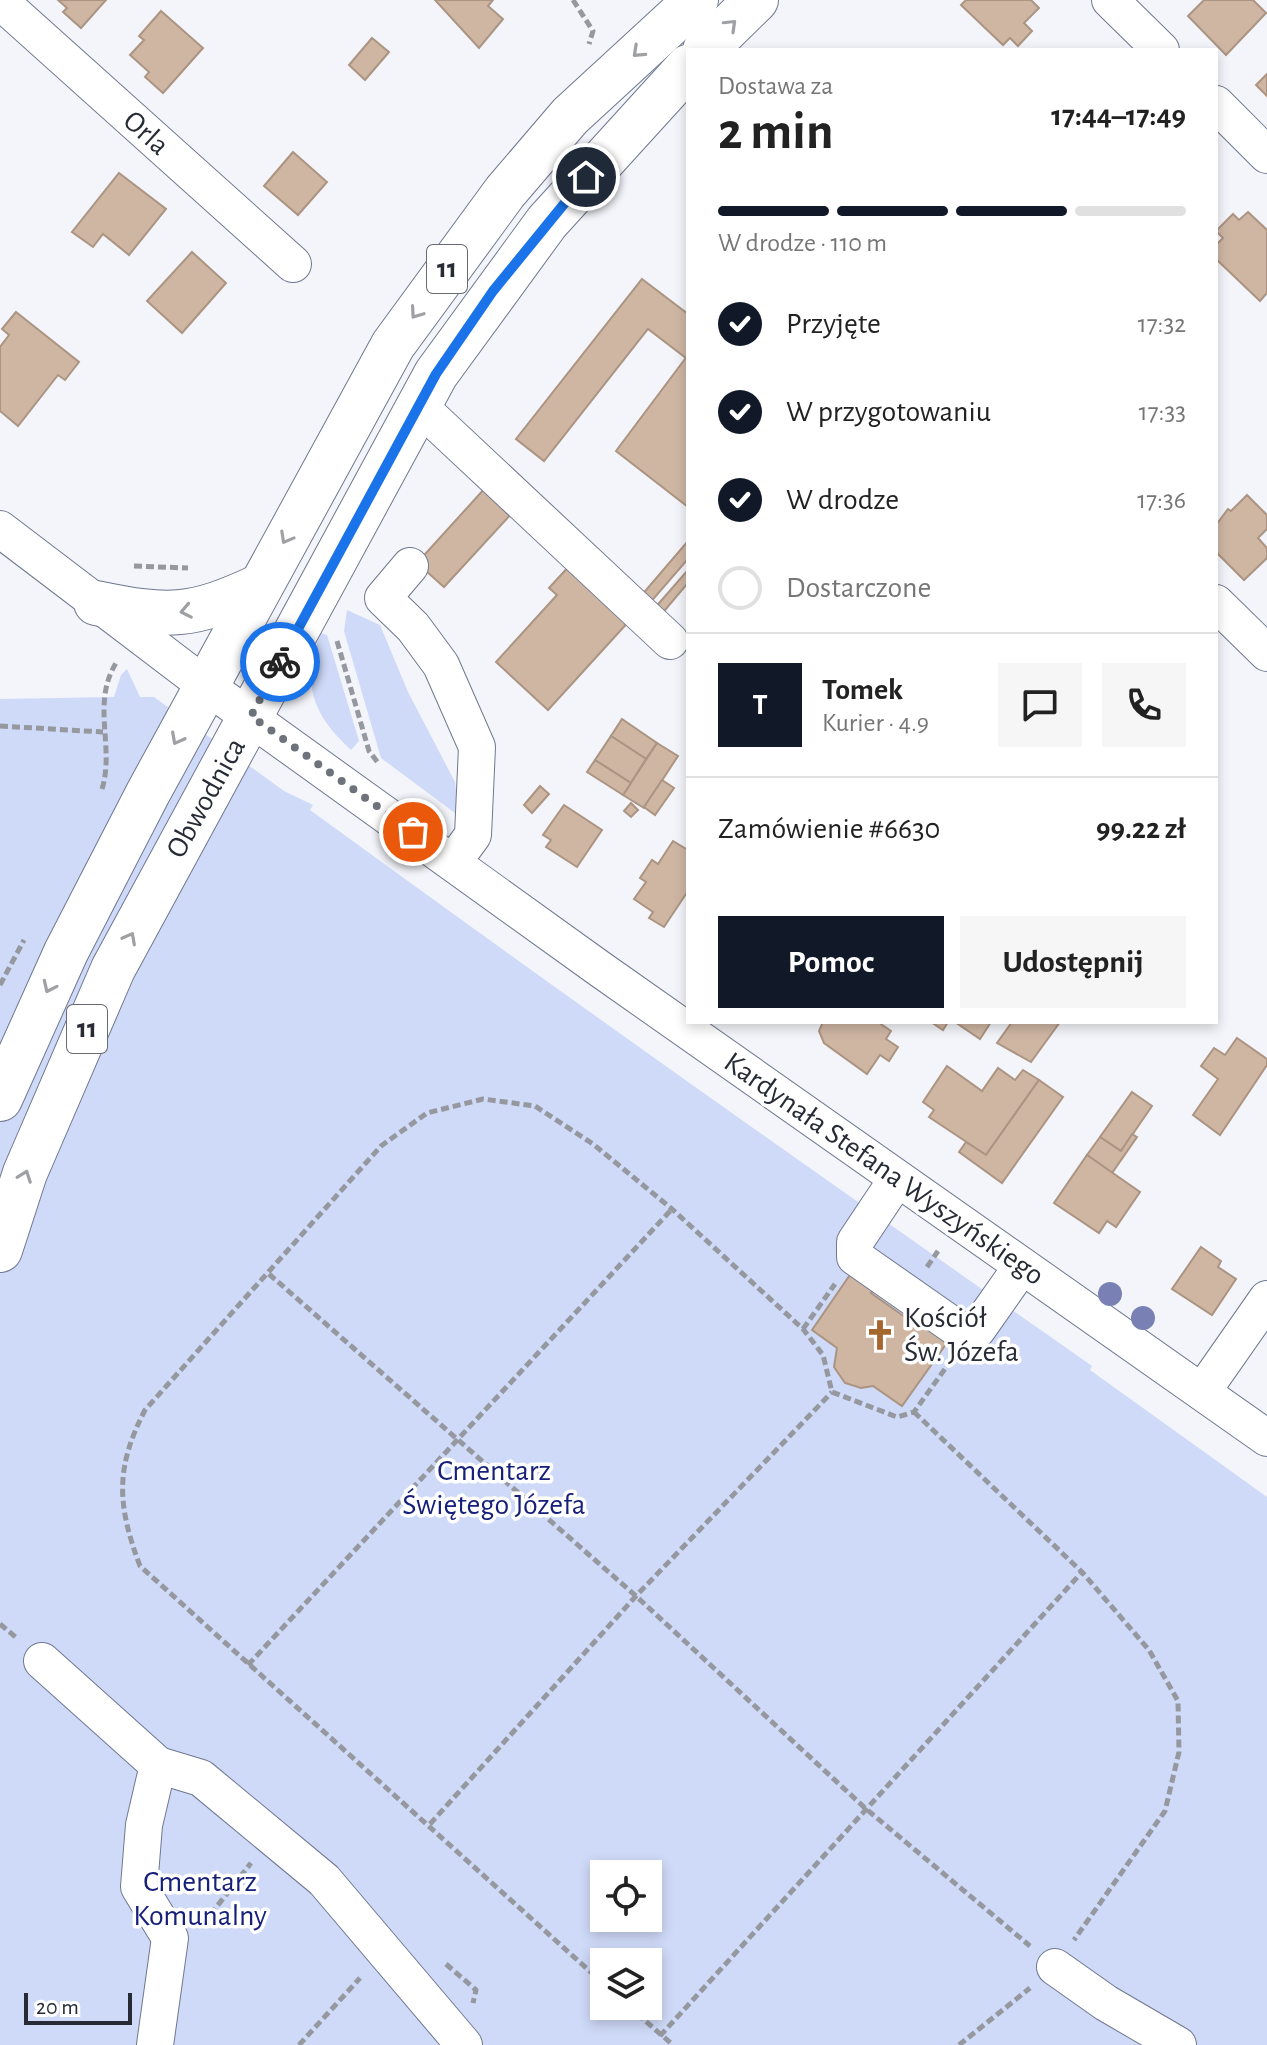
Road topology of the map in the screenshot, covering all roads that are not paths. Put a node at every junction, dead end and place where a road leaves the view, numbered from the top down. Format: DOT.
graph roads {
  1 [pos="696,0"];
  2 [pos="756,0"];
  3 [pos="1110,0"];
  4 [pos="0,1"];
  5 [pos="707,48"];
  6 [pos="1159,48"];
  7 [pos="686,69"];
  8 [pos="1218,106"];
  9 [pos="1267,155"];
  10 [pos="293,264"];
  11 [pos="419,406"];
  12 [pos="2,536"];
  13 [pos="410,566"];
  14 [pos="260,586"];
  15 [pos="96,603"];
  16 [pos="1218,605"];
  17 [pos="670,641"];
  18 [pos="1267,653"];
  19 [pos="205,685"];
  20 [pos="251,716"];
  21 [pos="454,861"];
  22 [pos="0,1099"];
  23 [pos="897,1179"];
  24 [pos="0,1250"];
  25 [pos="1022,1266"];
  26 [pos="1267,1299"];
  27 [pos="1202,1392"];
  28 [pos="1267,1438"];
  29 [pos="42,1661"];
  30 [pos="158,1765"];
  31 [pos="1055,1967"];
  32 [pos="155,2045"];
  33 [pos="464,2045"];
  34 [pos="1178,2045"];
  1 -- 14 [label="highway, Obwodnica / 11, one-way"];
  5 -- 2 [label="highway, one-way"];
  3 -- 6 [label="street"];
  4 -- 10 [label="street, Orla"];
  7 -- 11 [label="highway, Obwodnica / 11"];
  8 -- 9 [label="street"];
  11 -- 17 [label="street"];
  11 -- 20 [label="highway, Obwodnica / 11"];
  12 -- 15 [label="street, Kardynała Stefana Wyszyńskiego"];
  13 -- 21 [label="street"];
  14 -- 15 [label="highway, one-way"];
  14 -- 19 [label="highway, Obwodnica / 11"];
  15 -- 19 [label="street, Kardynała Stefana Wyszyńskiego"];
  16 -- 18 [label="street"];
  19 -- 20 [label="street, Kardynała Stefana Wyszyńskiego"];
  19 -- 22 [label="highway, Obwodnica / 11, one-way"];
  20 -- 21 [label="street, Kardynała Stefana Wyszyńskiego"];
  24 -- 20 [label="highway, Obwodnica / 11, one-way"];
  21 -- 23 [label="street, Kardynała Stefana Wyszyńskiego"];
  23 -- 25 [label="street, Kardynała Stefana Wyszyńskiego"];
  23 -- 25 [label="street"];
  25 -- 27 [label="street, Kardynała Stefana Wyszyńskiego"];
  26 -- 27 [label="street"];
  27 -- 28 [label="street, Kardynała Stefana Wyszyńskiego"];
  29 -- 30 [label="street"];
  30 -- 32 [label="street"];
  30 -- 33 [label="street"];
  31 -- 34 [label="street"];
}
